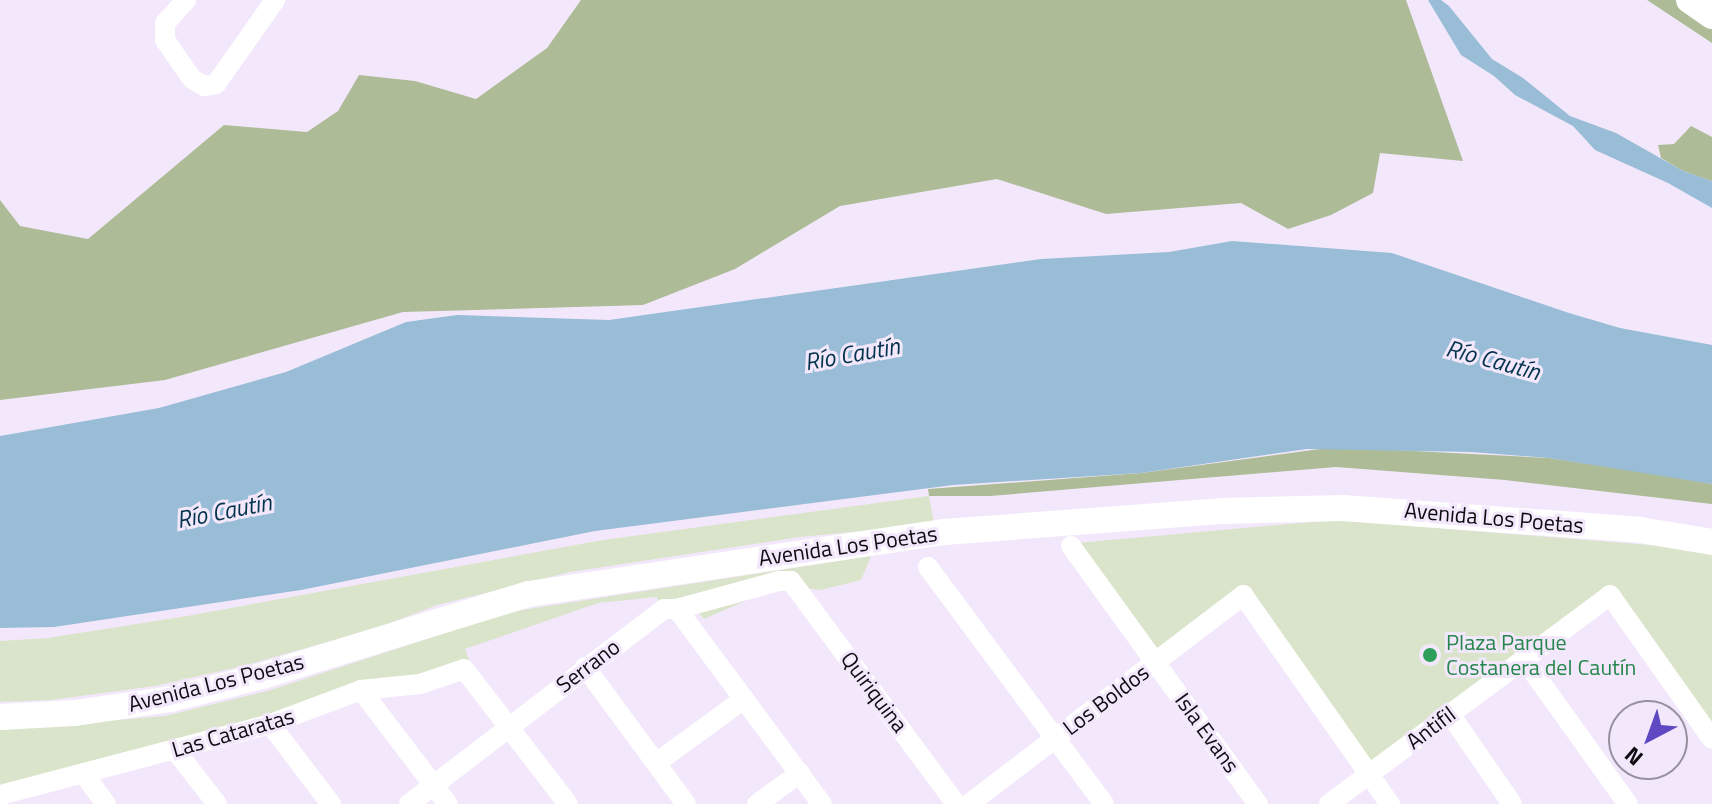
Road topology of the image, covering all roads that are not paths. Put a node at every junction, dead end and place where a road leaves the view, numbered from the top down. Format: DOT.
graph roads {
  1 [pos="186,0"];
  2 [pos="275,0"];
  3 [pos="1689,0"];
  4 [pos="1712,16"];
  5 [pos="1712,542"];
  6 [pos="1071,546"];
  7 [pos="928,567"];
  8 [pos="791,581"];
  9 [pos="677,609"];
  10 [pos="1524,659"];
  11 [pos="1155,662"];
  12 [pos="585,667"];
  13 [pos="361,690"];
  14 [pos="744,699"];
  15 [pos="1450,714"];
  16 [pos="0,717"];
  17 [pos="270,724"];
  18 [pos="510,726"];
  19 [pos="1055,738"];
  20 [pos="1712,739"];
  21 [pos="175,750"];
  22 [pos="656,763"];
  23 [pos="800,773"];
  24 [pos="84,774"];
  25 [pos="1369,774"];
  26 [pos="433,785"];
  27 [pos="0,795"];
  28 [pos="106,804"];
  29 [pos="217,804"];
  30 [pos="331,804"];
  31 [pos="409,804"];
  32 [pos="448,804"];
  33 [pos="568,804"];
  34 [pos="686,804"];
  35 [pos="757,804"];
  36 [pos="822,804"];
  37 [pos="956,804"];
  38 [pos="969,804"];
  39 [pos="1104,804"];
  40 [pos="1258,804"];
  41 [pos="1329,804"];
  42 [pos="1390,804"];
  43 [pos="1512,804"];
  44 [pos="1628,804"];
  1 -- 2 [label="street"];
  3 -- 4 [label="main road"];
  5 -- 16 [label="main road, Avenida Los Poetas"];
  6 -- 11 [label="street, Isla Evans"];
  7 -- 19 [label="street"];
  8 -- 9 [label="street, Serrano"];
  8 -- 37 [label="street, Quiriquina"];
  9 -- 12 [label="street, Serrano"];
  9 -- 14 [label="street"];
  10 -- 15 [label="street, Antifil"];
  10 -- 20 [label="street, Antifil"];
  10 -- 44 [label="street"];
  11 -- 19 [label="street, Los Boldos"];
  11 -- 25 [label="street, Los Boldos"];
  11 -- 40 [label="street, Isla Evans"];
  12 -- 18 [label="street, Serrano"];
  12 -- 22 [label="street"];
  13 -- 17 [label="street, Las Cataratas"];
  13 -- 18 [label="street, Las Cataratas"];
  13 -- 26 [label="street"];
  14 -- 22 [label="street"];
  14 -- 23 [label="street"];
  15 -- 25 [label="street, Antifil"];
  15 -- 43 [label="street"];
  17 -- 21 [label="street, Las Cataratas"];
  17 -- 30 [label="street"];
  18 -- 26 [label="street, Serrano"];
  18 -- 33 [label="street"];
  19 -- 38 [label="street, Los Boldos"];
  19 -- 39 [label="street"];
  21 -- 24 [label="street, Las Cataratas"];
  21 -- 29 [label="street"];
  22 -- 34 [label="street"];
  23 -- 35 [label="street"];
  23 -- 36 [label="street"];
  24 -- 27 [label="street, Las Cataratas"];
  24 -- 28 [label="street"];
  25 -- 41 [label="street, Antifil"];
  25 -- 42 [label="street"];
  26 -- 31 [label="street, Serrano"];
  26 -- 32 [label="street"];
}
